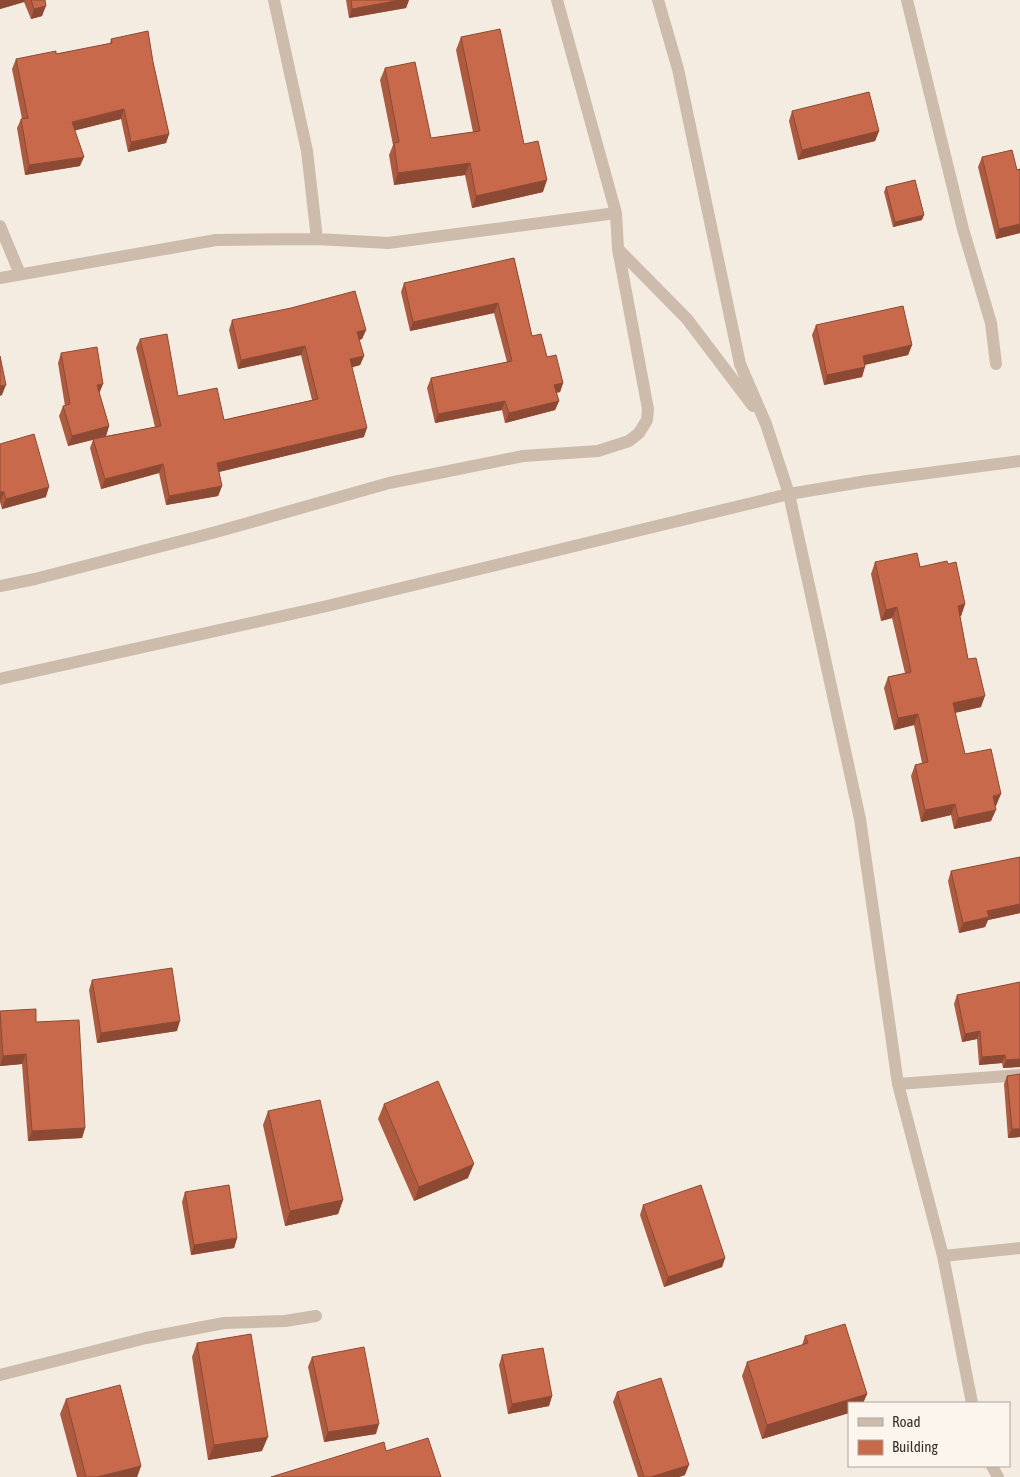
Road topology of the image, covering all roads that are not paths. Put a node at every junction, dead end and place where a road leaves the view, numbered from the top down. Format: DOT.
graph roads {
  1 [pos="274,0"];
  2 [pos="557,0"];
  3 [pos="658,0"];
  4 [pos="908,0"];
  5 [pos="616,213"];
  6 [pos="0,226"];
  7 [pos="317,239"];
  8 [pos="618,249"];
  9 [pos="20,274"];
  10 [pos="0,278"];
  11 [pos="996,364"];
  12 [pos="766,424"];
  13 [pos="1020,461"];
  14 [pos="789,494"];
  15 [pos="0,586"];
  16 [pos="0,678"];
  17 [pos="1020,1075"];
  18 [pos="898,1084"];
  19 [pos="1020,1248"];
  20 [pos="943,1256"];
  21 [pos="316,1316"];
  22 [pos="0,1375"];
  23 [pos="972,1402"];
  1 -- 7 [label="street"];
  2 -- 5 [label="street"];
  3 -- 12 [label="street"];
  4 -- 11 [label="street"];
  5 -- 7 [label="street"];
  5 -- 8 [label="street"];
  6 -- 9 [label="street"];
  7 -- 9 [label="street"];
  8 -- 12 [label="street"];
  8 -- 15 [label="street"];
  9 -- 10 [label="street"];
  12 -- 14 [label="street"];
  13 -- 14 [label="street"];
  14 -- 16 [label="street"];
  14 -- 18 [label="street"];
  17 -- 18 [label="street"];
  18 -- 20 [label="street"];
  19 -- 20 [label="street"];
  20 -- 23 [label="street"];
  21 -- 22 [label="street"];
}
